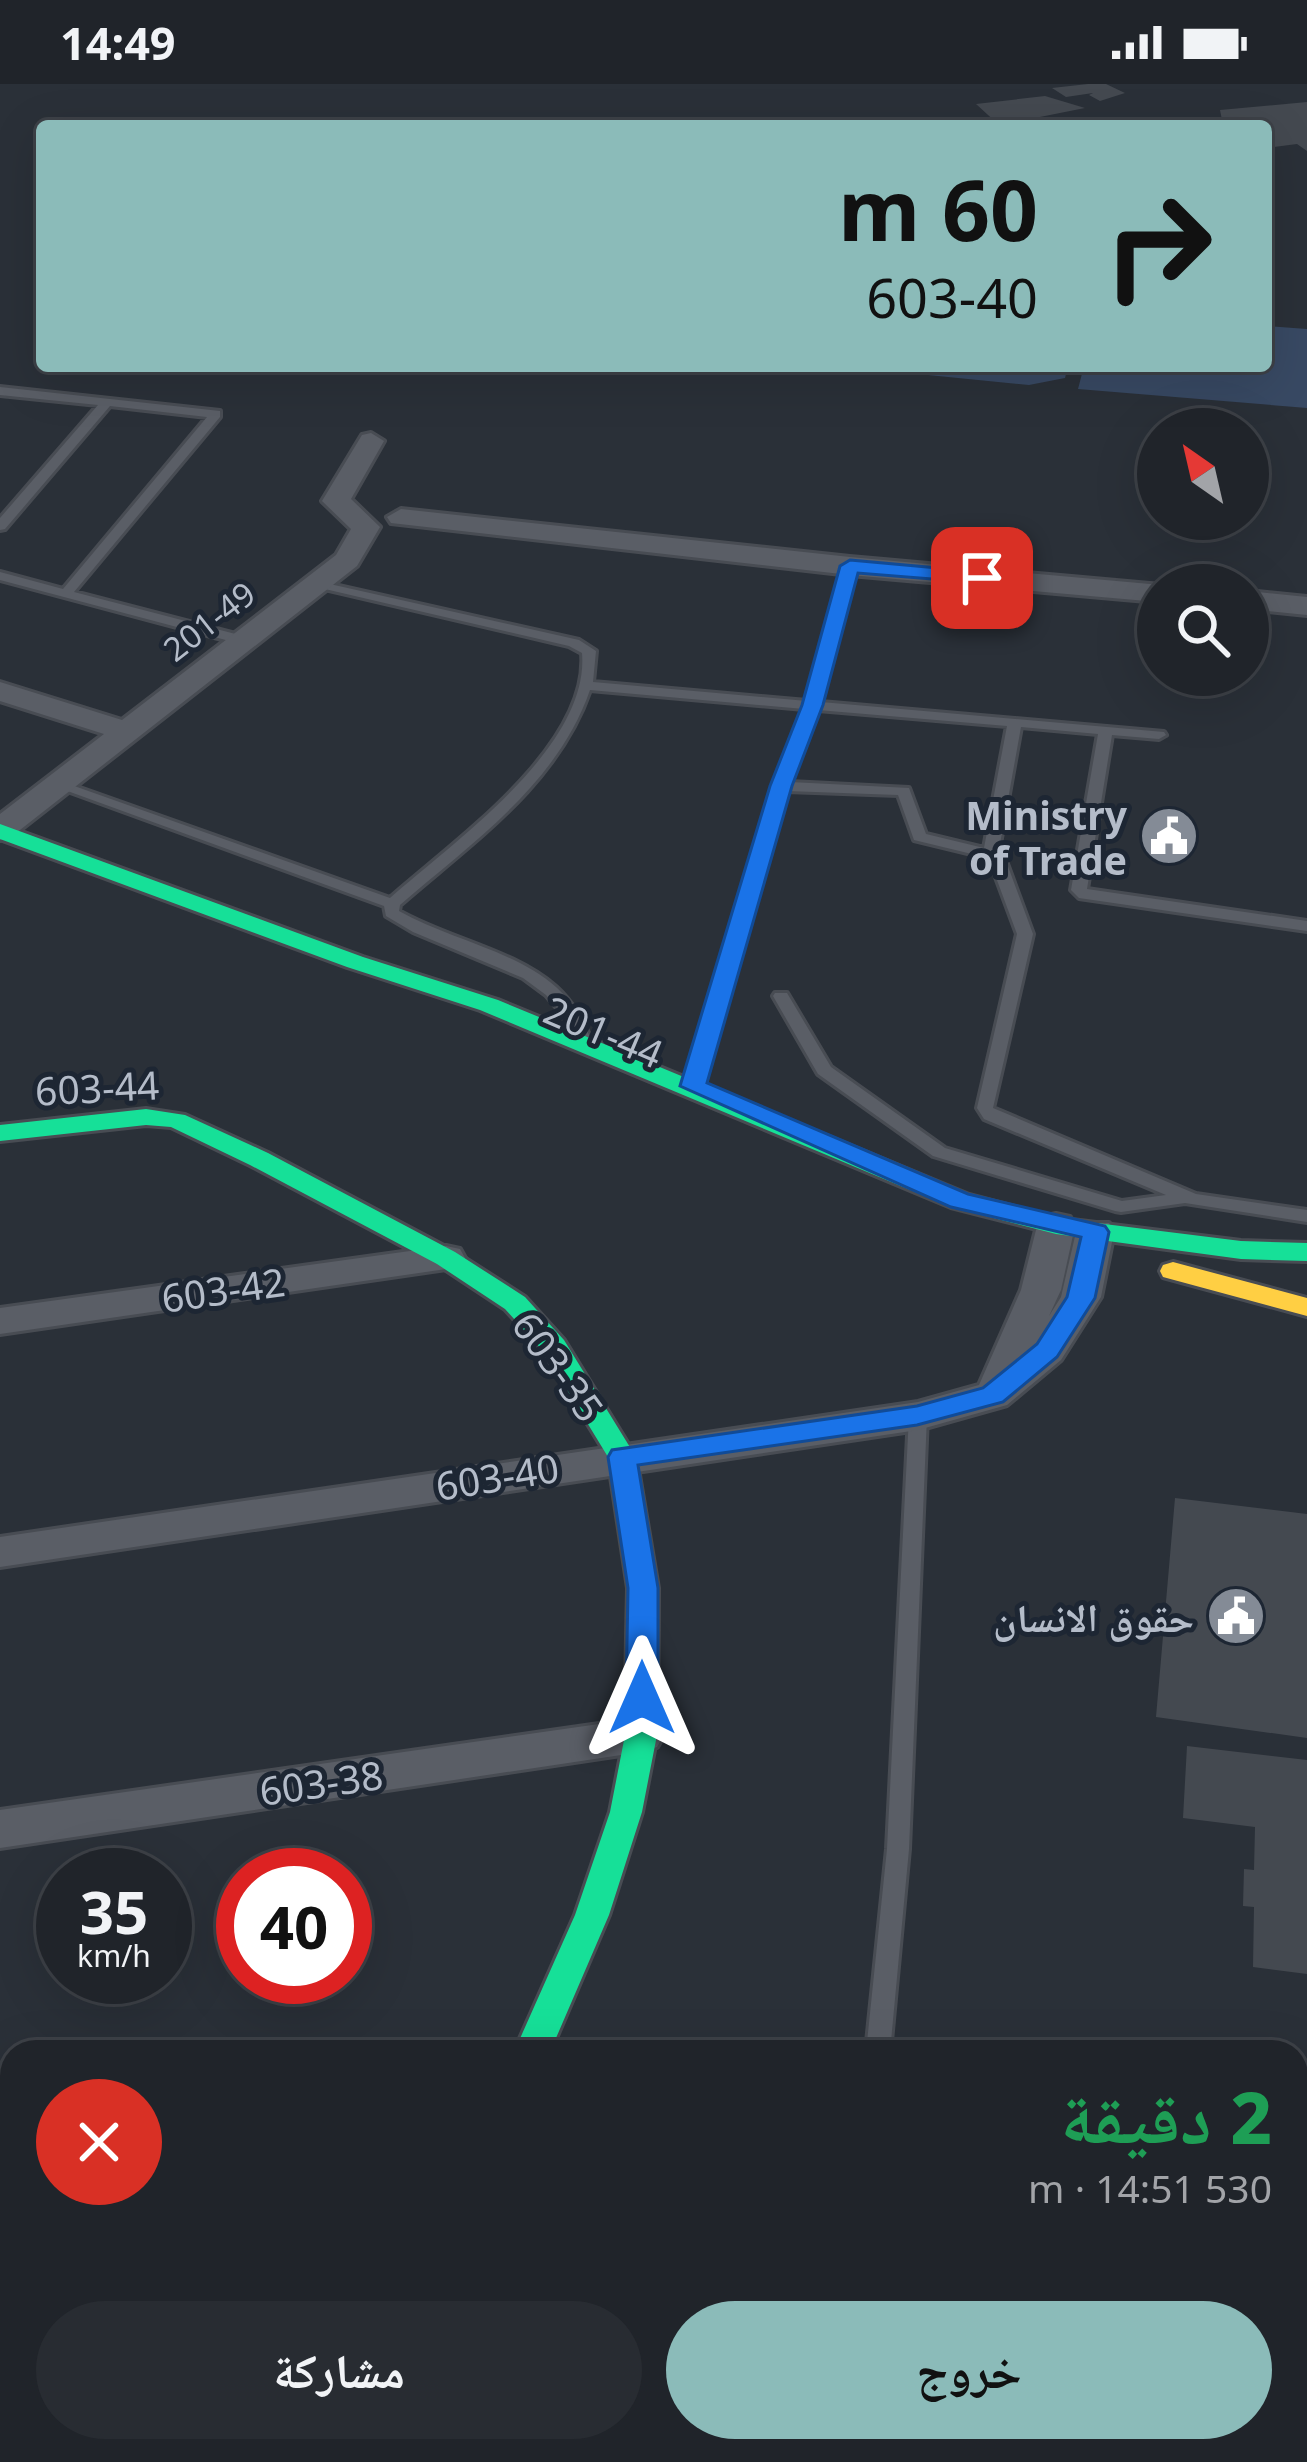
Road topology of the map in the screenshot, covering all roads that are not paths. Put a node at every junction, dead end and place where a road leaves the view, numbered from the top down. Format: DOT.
graph roads {
  1 [pos="0,391"];
  2 [pos="107,402"];
  3 [pos="370,441"];
  4 [pos="400,518"];
  5 [pos="0,526"];
  6 [pos="850,566"];
  7 [pos="0,576"];
  8 [pos="317,583"];
  9 [pos="68,591"];
  10 [pos="1137,591"];
  11 [pos="1269,603"];
  12 [pos="1307,606"];
  13 [pos="242,640"];
  14 [pos="587,686"];
  15 [pos="0,691"];
  16 [pos="813,705"];
  17 [pos="1015,722"];
  18 [pos="1106,730"];
  19 [pos="126,731"];
  20 [pos="1160,735"];
  21 [pos="58,784"];
  22 [pos="781,786"];
  23 [pos="0,831"];
  24 [pos="990,855"];
  25 [pos="392,904"];
  26 [pos="1307,926"];
  27 [pos="355,962"];
  28 [pos="781,996"];
  29 [pos="585,1043"];
  30 [pos="693,1086"];
  31 [pos="197,1129"];
  32 [pos="0,1133"];
  33 [pos="1186,1197"];
  34 [pos="1307,1216"];
  35 [pos="1073,1241"];
  36 [pos="1307,1252"];
  37 [pos="446,1258"];
  38 [pos="1307,1306"];
  39 [pos="0,1321"];
  40 [pos="917,1416"];
  41 [pos="622,1457"];
  42 [pos="0,1552"];
  43 [pos="641,1735"];
  44 [pos="0,1828"];
  45 [pos="534,2040"];
  46 [pos="879,2040"];
  1 -- 2 [label="lane"];
  2 -- 5 [label="lane"];
  2 -- 9 [label="lane"];
  3 -- 8 [label="street, 201-49"];
  4 -- 6 [label="street"];
  6 -- 10 [label="street"];
  6 -- 16 [label="lane"];
  7 -- 9 [label="lane"];
  8 -- 13 [label="street, 201-49"];
  8 -- 14 [label="lane"];
  9 -- 13 [label="lane"];
  11 -- 12 [label="street"];
  13 -- 19 [label="street, 201-49"];
  14 -- 16 [label="lane"];
  14 -- 25 [label="lane"];
  15 -- 19 [label="street"];
  16 -- 17 [label="lane"];
  16 -- 22 [label="lane"];
  17 -- 18 [label="lane"];
  17 -- 24 [label="lane"];
  18 -- 20 [label="lane"];
  18 -- 26 [label="lane"];
  19 -- 21 [label="street, 201-49"];
  21 -- 23 [label="street, 201-49"];
  21 -- 25 [label="lane"];
  22 -- 24 [label="lane"];
  22 -- 30 [label="lane"];
  23 -- 27 [label="street, 201-44"];
  24 -- 33 [label="lane"];
  25 -- 29 [label="lane"];
  27 -- 29 [label="street, 201-44"];
  27 -- 35 [label="street, 201-44"];
  28 -- 33 [label="lane"];
  29 -- 30 [label="street, 201-44"];
  30 -- 35 [label="street, 201-44"];
  31 -- 32 [label="street, 603-44"];
  31 -- 37 [label="street, 603-35"];
  33 -- 34 [label="lane"];
  35 -- 36 [label="street, 201-44"];
  35 -- 38 [label="street, 201-44"];
  35 -- 40 [label="street, 603-40"];
  37 -- 39 [label="street, 603-42"];
  37 -- 41 [label="street, 603-35"];
  40 -- 41 [label="street, 603-40"];
  40 -- 46 [label="lane"];
  41 -- 42 [label="street, 603-40"];
  41 -- 43 [label="street, 603-35"];
  43 -- 44 [label="street, 603-38"];
  43 -- 45 [label="street, 603-35"];
}
